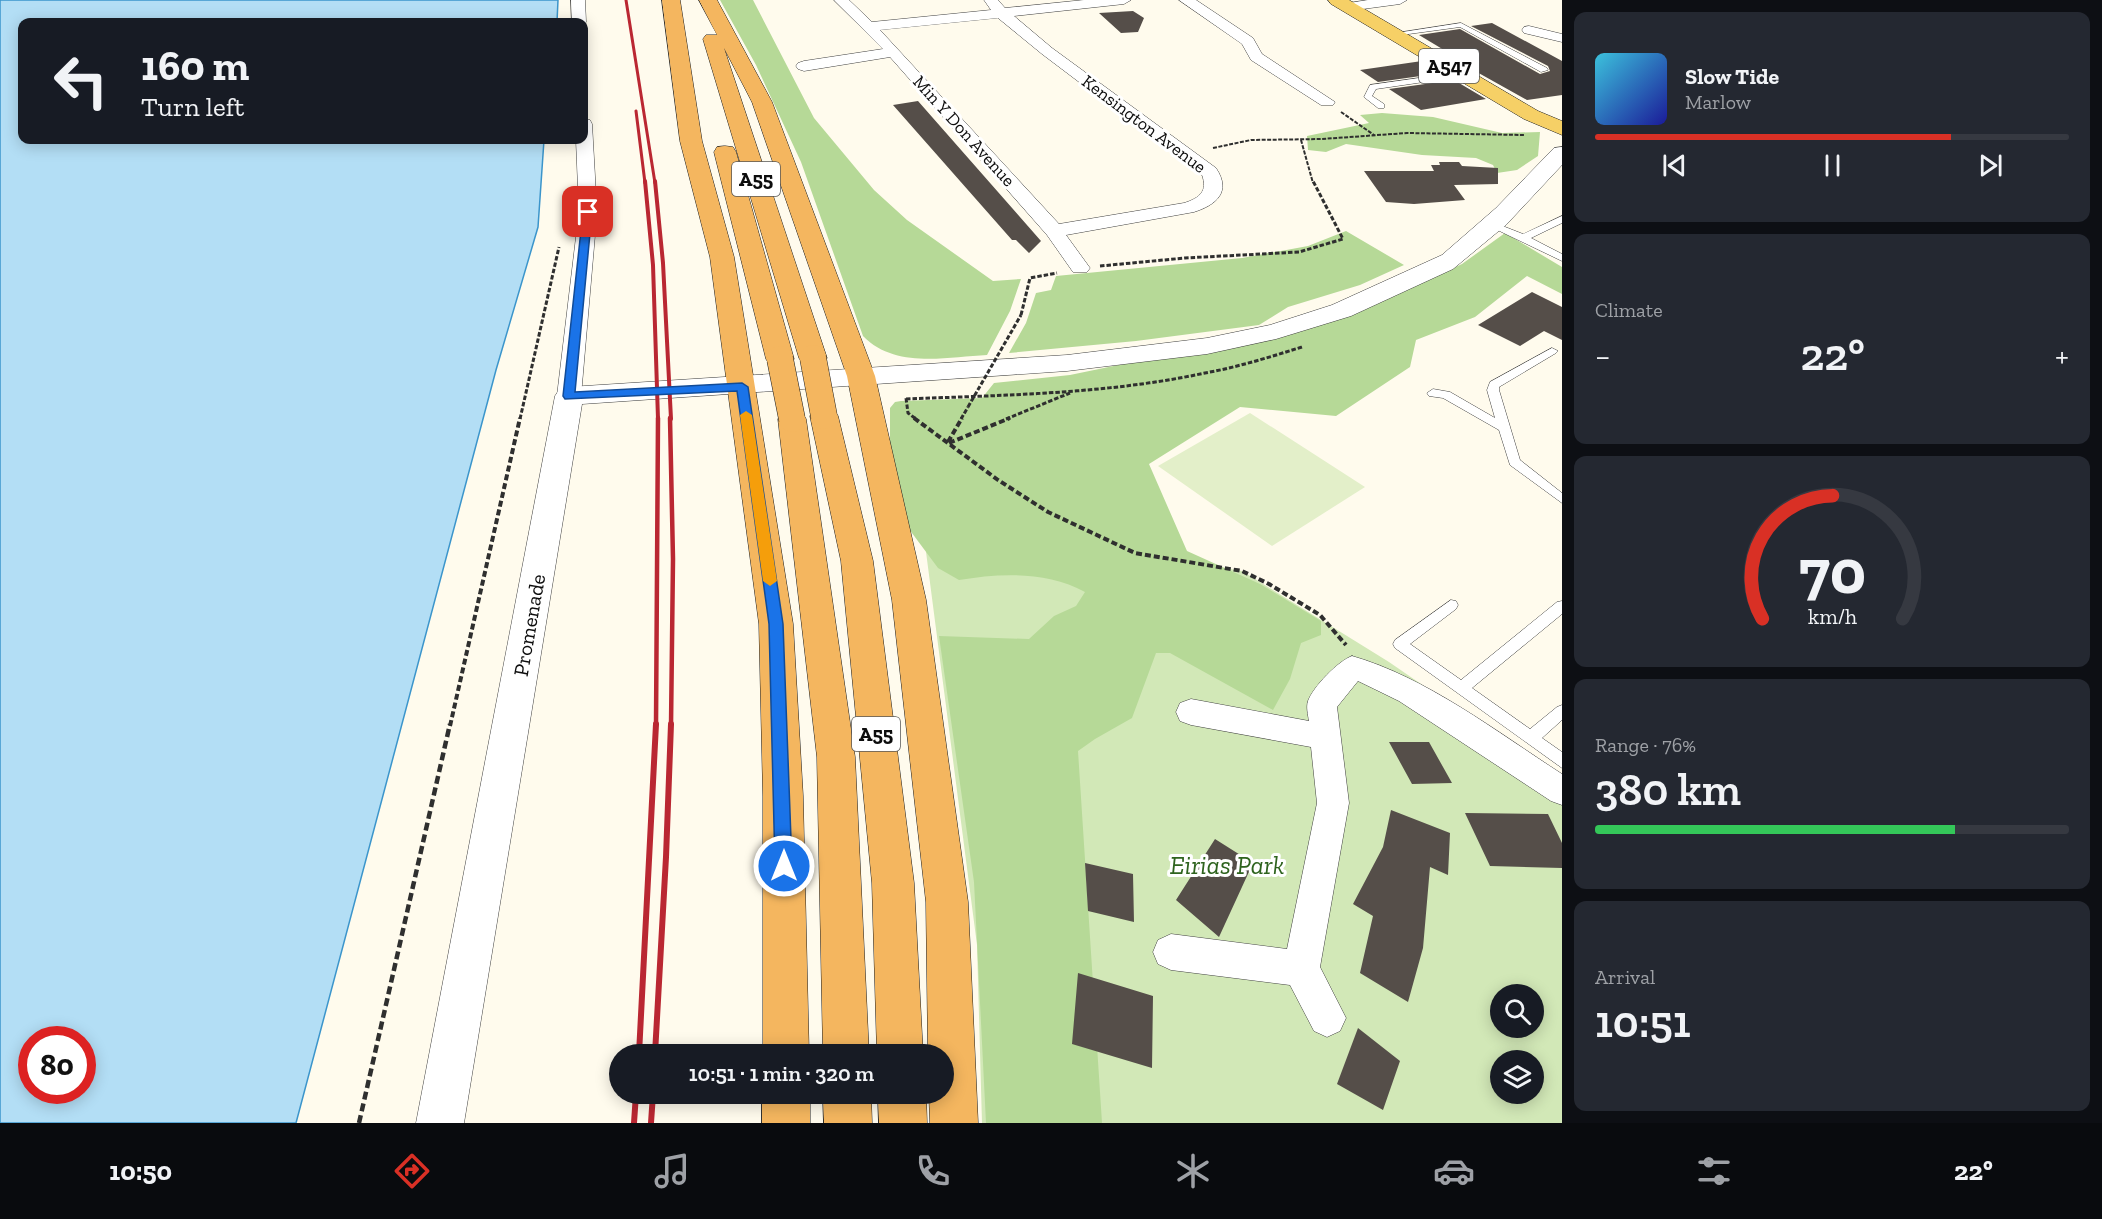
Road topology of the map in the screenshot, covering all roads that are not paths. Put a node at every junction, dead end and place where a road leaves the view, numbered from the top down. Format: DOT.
graph roads {
  1 [pos="578,0"];
  2 [pos="671,0"];
  3 [pos="680,0"];
  4 [pos="699,0"];
  5 [pos="708,0"];
  6 [pos="841,0"];
  7 [pos="1124,0"];
  8 [pos="1186,0"];
  9 [pos="1400,0"];
  10 [pos="1371,2"];
  11 [pos="1343,3"];
  12 [pos="996,6"];
  13 [pos="579,18"];
  14 [pos="870,27"];
  15 [pos="1528,30"];
  16 [pos="1394,34"];
  17 [pos="1562,38"];
  18 [pos="894,52"];
  19 [pos="804,66"];
  20 [pos="1544,70"];
  21 [pos="1462,74"];
  22 [pos="1327,102"];
  23 [pos="1381,106"];
  24 [pos="1562,129"];
  25 [pos="585,144"];
  26 [pos="1562,153"];
  27 [pos="1562,219"];
  28 [pos="1492,225"];
  29 [pos="1054,231"];
  30 [pos="1523,238"];
  31 [pos="1562,258"];
  32 [pos="1080,268"];
  33 [pos="1552,351"];
  34 [pos="861,376"];
  35 [pos="742,387"];
  36 [pos="1433,393"];
  37 [pos="569,396"];
  38 [pos="808,418"];
  39 [pos="1504,428"];
  40 [pos="1562,499"];
  41 [pos="1452,605"];
  42 [pos="1561,608"];
  43 [pos="1461,688"];
  44 [pos="1562,711"];
  45 [pos="1191,712"];
  46 [pos="1325,737"];
  47 [pos="1531,738"];
  48 [pos="1562,761"];
  49 [pos="1562,790"];
  50 [pos="1171,952"];
  51 [pos="1301,969"];
  52 [pos="1327,1018"];
  53 [pos="786,1044"];
  54 [pos="846,1044"];
  55 [pos="900,1044"];
  56 [pos="786,1104"];
  57 [pos="847,1104"];
  58 [pos="902,1104"];
  59 [pos="440,1123"];
  60 [pos="786,1123"];
  61 [pos="848,1123"];
  62 [pos="903,1123"];
  63 [pos="954,1123"];
  1 -- 13 [label="street"];
  2 -- 35 [label="highway"];
  3 -- 38 [label="highway, A55, bridge"];
  4 -- 38 [label="highway, A55, bridge"];
  5 -- 34 [label="highway"];
  6 -- 14 [label="street, Min Y Don Avenue"];
  7 -- 12 [label="street"];
  8 -- 22 [label="street"];
  9 -- 10 [label="street"];
  10 -- 11 [label="street"];
  11 -- 16 [label="main road, A547"];
  12 -- 14 [label="street"];
  12 -- 29 [label="street, Kensington Avenue"];
  14 -- 18 [label="street, Min Y Don Avenue"];
  15 -- 17 [label="street"];
  16 -- 20 [label="lane"];
  16 -- 21 [label="main road, A547"];
  18 -- 19 [label="street"];
  18 -- 29 [label="street, Min Y Don Avenue"];
  21 -- 23 [label="lane"];
  21 -- 24 [label="main road, A547"];
  25 -- 37 [label="street, Promenade"];
  26 -- 28 [label="street"];
  27 -- 30 [label="lane"];
  28 -- 30 [label="lane"];
  28 -- 34 [label="street"];
  29 -- 32 [label="street, Min Y Don Avenue"];
  30 -- 31 [label="lane"];
  33 -- 39 [label="lane"];
  34 -- 35 [label="street"];
  34 -- 63 [label="highway"];
  35 -- 37 [label="street"];
  35 -- 53 [label="highway"];
  36 -- 39 [label="lane"];
  37 -- 59 [label="street, Promenade"];
  38 -- 54 [label="highway, A55"];
  38 -- 55 [label="highway, A55"];
  39 -- 40 [label="lane"];
  41 -- 43 [label="lane"];
  42 -- 43 [label="lane"];
  43 -- 47 [label="lane"];
  44 -- 47 [label="lane"];
  45 -- 46 [label="street"];
  46 -- 49 [label="street"];
  46 -- 51 [label="street"];
  47 -- 48 [label="lane"];
  50 -- 51 [label="street"];
  51 -- 52 [label="street"];
  56 -- 60 [label="highway"];
  57 -- 61 [label="highway"];
  58 -- 62 [label="highway"];
}
